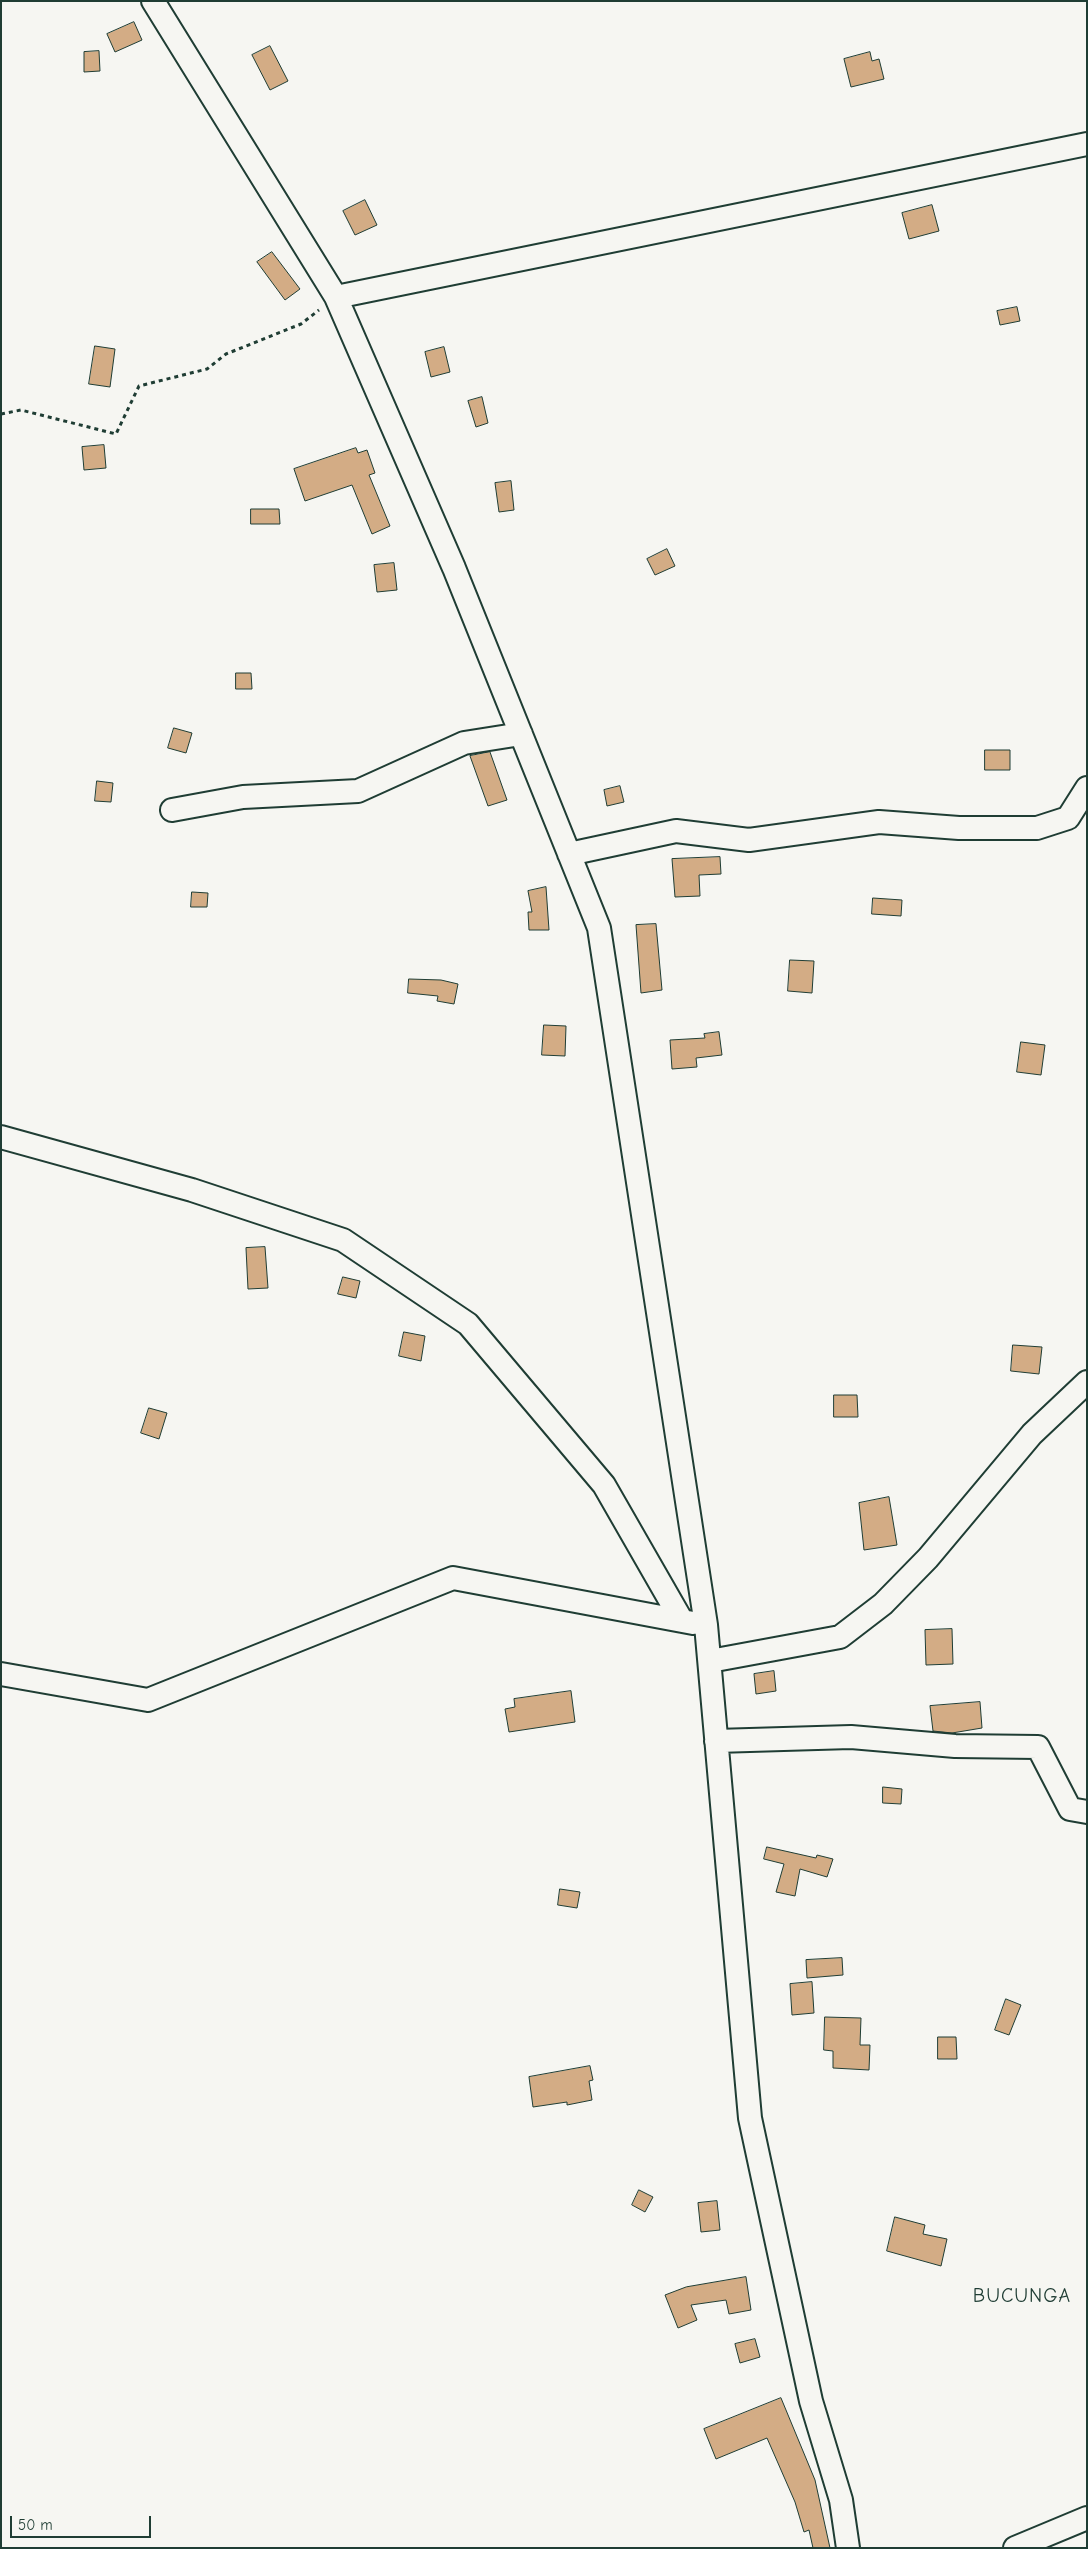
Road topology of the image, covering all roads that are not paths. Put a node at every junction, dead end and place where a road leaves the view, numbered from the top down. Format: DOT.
graph roads {
  1 [pos="153,1"];
  2 [pos="1087,144"];
  3 [pos="336,297"];
  4 [pos="521,734"];
  5 [pos="1087,788"];
  6 [pos="172,810"];
  7 [pos="569,854"];
  8 [pos="1,1137"];
  9 [pos="1087,1382"];
  10 [pos="682,1621"];
  11 [pos="706,1625"];
  12 [pos="710,1660"];
  13 [pos="1,1674"];
  14 [pos="716,1741"];
  15 [pos="1087,1812"];
  16 [pos="1087,2518"];
  17 [pos="848,2548"];
  18 [pos="1016,2548"];
  1 -- 3 [label="street"];
  2 -- 3 [label="street"];
  3 -- 4 [label="street"];
  4 -- 6 [label="street"];
  4 -- 7 [label="street"];
  5 -- 7 [label="street"];
  7 -- 11 [label="street"];
  8 -- 10 [label="street"];
  9 -- 12 [label="street"];
  10 -- 11 [label="street"];
  10 -- 13 [label="street"];
  11 -- 12 [label="street"];
  12 -- 14 [label="street"];
  14 -- 15 [label="street"];
  14 -- 17 [label="street"];
  16 -- 18 [label="street"];
}
